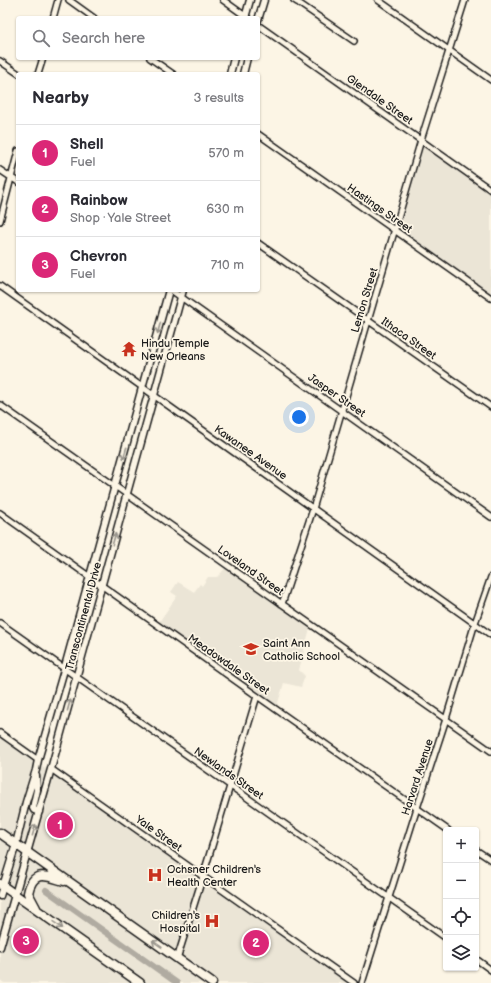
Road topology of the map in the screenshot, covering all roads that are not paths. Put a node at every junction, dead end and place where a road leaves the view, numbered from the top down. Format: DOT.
graph roads {
  1 [pos="58,0"];
  2 [pos="69,0"];
  3 [pos="223,0"];
  4 [pos="250,0"];
  5 [pos="264,0"];
  6 [pos="378,0"];
  7 [pos="465,0"];
  8 [pos="297,2"];
  9 [pos="54,16"];
  10 [pos="91,16"];
  11 [pos="245,16"];
  12 [pos="246,16"];
  13 [pos="259,16"];
  14 [pos="260,26"];
  15 [pos="354,41"];
  16 [pos="449,50"];
  17 [pos="42,60"];
  18 [pos="153,60"];
  19 [pos="234,60"];
  20 [pos="246,60"];
  21 [pos="0,61"];
  22 [pos="16,72"];
  23 [pos="39,72"];
  24 [pos="170,72"];
  25 [pos="230,72"];
  26 [pos="244,72"];
  27 [pos="491,80"];
  28 [pos="260,135"];
  29 [pos="421,140"];
  30 [pos="16,159"];
  31 [pos="0,170"];
  32 [pos="11,178"];
  33 [pos="16,181"];
  34 [pos="491,190"];
  35 [pos="0,221"];
  36 [pos="395,230"];
  37 [pos="260,244"];
  38 [pos="0,286"];
  39 [pos="169,292"];
  40 [pos="173,292"];
  41 [pos="182,292"];
  42 [pos="181,297"];
  43 [pos="491,298"];
  44 [pos="368,321"];
  45 [pos="143,388"];
  46 [pos="154,395"];
  47 [pos="0,405"];
  48 [pos="491,407"];
  49 [pos="341,411"];
  50 [pos="116,486"];
  51 [pos="127,494"];
  52 [pos="313,509"];
  53 [pos="0,513"];
  54 [pos="491,517"];
  55 [pos="90,577"];
  56 [pos="491,577"];
  57 [pos="102,585"];
  58 [pos="282,604"];
  59 [pos="0,623"];
  60 [pos="475,623"];
  61 [pos="491,635"];
  62 [pos="64,670"];
  63 [pos="76,678"];
  64 [pos="257,696"];
  65 [pos="446,719"];
  66 [pos="0,734"];
  67 [pos="491,751"];
  68 [pos="38,760"];
  69 [pos="51,769"];
  70 [pos="36,770"];
  71 [pos="230,786"];
  72 [pos="417,808"];
  73 [pos="39,812"];
  74 [pos="444,827"];
  75 [pos="0,834"];
  76 [pos="16,844"];
  77 [pos="27,852"];
  78 [pos="479,852"];
  79 [pos="491,860"];
  80 [pos="203,876"];
  81 [pos="71,883"];
  82 [pos="1,885"];
  83 [pos="15,894"];
  84 [pos="0,896"];
  85 [pos="389,898"];
  86 [pos="38,911"];
  87 [pos="443,936"];
  88 [pos="0,948"];
  89 [pos="177,959"];
  90 [pos="479,961"];
  91 [pos="491,970"];
  92 [pos="140,983"];
  93 [pos="212,983"];
  94 [pos="354,983"];
  95 [pos="362,983"];
  1 -- 9 [label="street"];
  2 -- 10 [label="street"];
  3 -- 11 [label="street"];
  4 -- 12 [label="street"];
  5 -- 13 [label="street"];
  6 -- 16 [label="street"];
  7 -- 16 [label="street, Lemon Street"];
  8 -- 15 [label="street"];
  14 -- 29 [label="street, Glendale Street"];
  16 -- 27 [label="street"];
  16 -- 29 [label="street, Lemon Street"];
  17 -- 23 [label="street"];
  18 -- 24 [label="street"];
  19 -- 25 [label="street"];
  20 -- 26 [label="street"];
  21 -- 22 [label="street"];
  28 -- 36 [label="street, Hastings Street"];
  29 -- 34 [label="street, Glendale Street"];
  29 -- 36 [label="street, Lemon Street"];
  30 -- 32 [label="street"];
  31 -- 32 [label="street"];
  32 -- 33 [label="street"];
  32 -- 35 [label="street"];
  36 -- 43 [label="street, Hastings Street"];
  36 -- 44 [label="street, Lemon Street"];
  37 -- 44 [label="street, Ithaca Street"];
  38 -- 45 [label="street, Kawanee Avenue"];
  39 -- 45 [label="street, Transcontinental Drive, one-way"];
  40 -- 42 [label="street, Jasper Street"];
  41 -- 42 [label="street, Transcontinental Drive"];
  42 -- 46 [label="street, Transcontinental Drive"];
  42 -- 49 [label="street, Jasper Street"];
  44 -- 48 [label="street, Ithaca Street"];
  44 -- 49 [label="street, Lemon Street"];
  45 -- 46 [label="street, Kawanee Avenue"];
  45 -- 50 [label="street, Transcontinental Drive, one-way"];
  46 -- 51 [label="street, Transcontinental Drive"];
  46 -- 52 [label="street, Kawanee Avenue"];
  47 -- 50 [label="street, Loveland Street"];
  49 -- 52 [label="street, Lemon Street"];
  49 -- 54 [label="street, Jasper Street"];
  50 -- 51 [label="street, Loveland Street"];
  50 -- 55 [label="street, Transcontinental Drive"];
  57 -- 51 [label="street, Transcontinental Drive, one-way"];
  51 -- 58 [label="street, Loveland Street"];
  52 -- 58 [label="street, Lemon Street"];
  52 -- 60 [label="street, Kawanee Avenue"];
  53 -- 55 [label="street, Meadowdale Street"];
  55 -- 57 [label="street, Meadowdale Street"];
  55 -- 62 [label="street, Transcontinental Drive"];
  56 -- 60 [label="street, Harvard Avenue"];
  57 -- 63 [label="street, Transcontinental Drive"];
  57 -- 64 [label="street, Meadowdale Street"];
  58 -- 65 [label="street, Loveland Street"];
  59 -- 62 [label="street, Newlands Street"];
  60 -- 61 [label="street, Kawanee Avenue"];
  60 -- 65 [label="street, Harvard Avenue"];
  62 -- 63 [label="street, Newlands Street"];
  62 -- 68 [label="street, Transcontinental Drive"];
  69 -- 63 [label="street, Transcontinental Drive, one-way"];
  63 -- 71 [label="street, Newlands Street"];
  64 -- 71 [label="street"];
  64 -- 72 [label="street, Meadowdale Street"];
  65 -- 67 [label="street, Loveland Street"];
  65 -- 72 [label="street, Harvard Avenue"];
  66 -- 68 [label="street"];
  68 -- 70 [label="street, Transcontinental Drive"];
  69 -- 73 [label="street, Transcontinental Drive"];
  69 -- 80 [label="street, Yale Street"];
  70 -- 73 [label="street"];
  70 -- 76 [label="street, Transcontinental Drive"];
  71 -- 80 [label="street"];
  71 -- 85 [label="street, Newlands Street"];
  72 -- 74 [label="street, Meadowdale Street"];
  72 -- 85 [label="street, Harvard Avenue"];
  77 -- 73 [label="street, Transcontinental Drive, one-way"];
  75 -- 76 [label="main road"];
  76 -- 77 [label="main road"];
  76 -- 82 [label="street, Transcontinental Drive"];
  77 -- 81 [label="main road"];
  77 -- 83 [label="street, Transcontinental Drive"];
  78 -- 79 [label="street"];
  80 -- 89 [label="street"];
  80 -- 94 [label="street, Yale Street"];
  81 -- 86 [label="main road"];
  89 -- 81 [label="main road, one-way"];
  82 -- 83 [label="main road"];
  82 -- 84 [label="street, Transcontinental Drive"];
  83 -- 86 [label="main road"];
  83 -- 88 [label="street, Transcontinental Drive"];
  85 -- 87 [label="street, Newlands Street"];
  85 -- 95 [label="street, Harvard Avenue"];
  86 -- 92 [label="main road, one-way"];
  89 -- 93 [label="main road"];
  90 -- 91 [label="street"];
}
